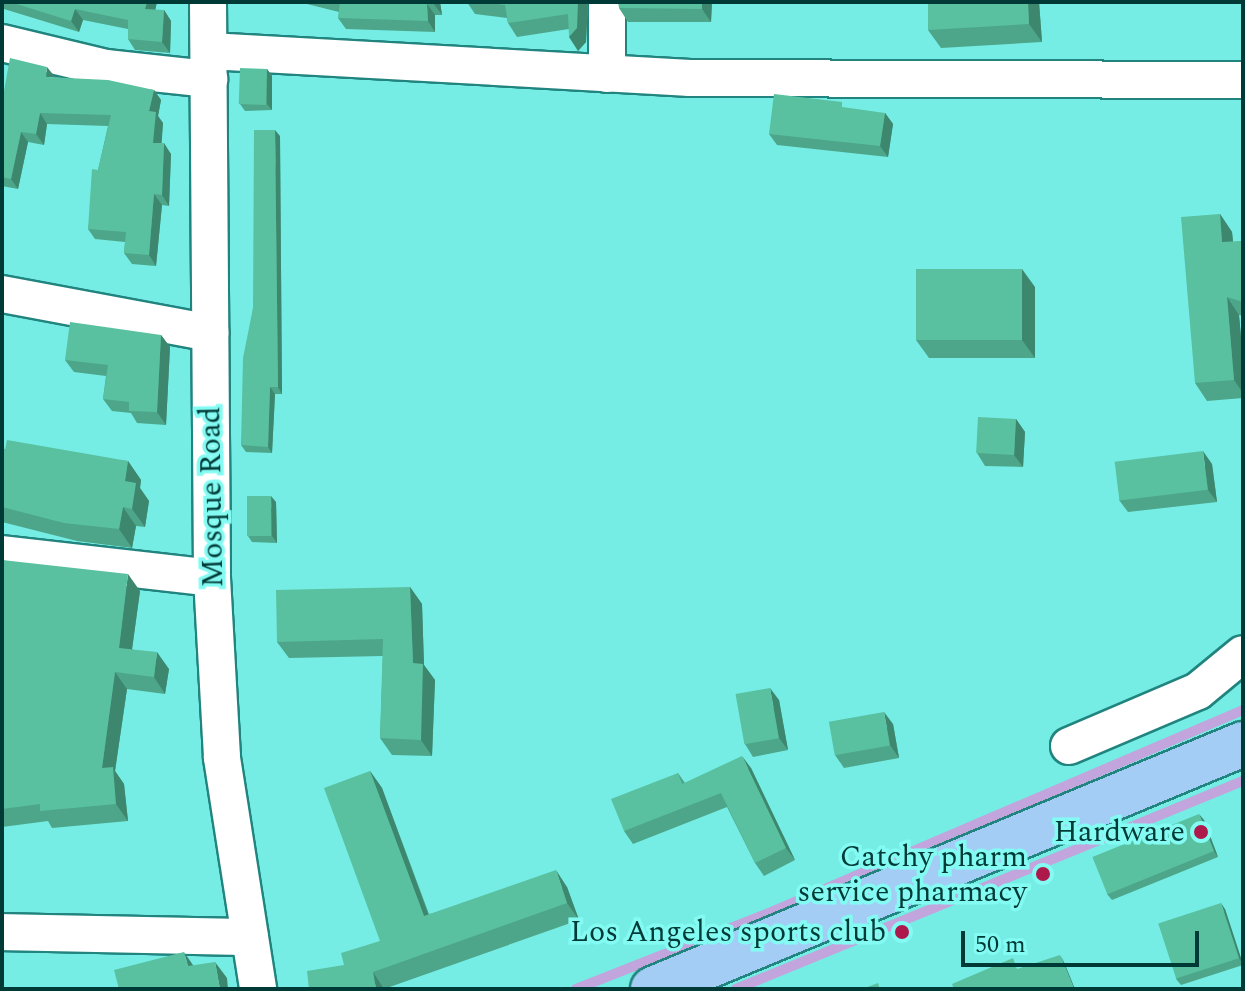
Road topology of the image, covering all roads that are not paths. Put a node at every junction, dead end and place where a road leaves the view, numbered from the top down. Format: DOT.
graph roads {
  1 [pos="208,2"];
  2 [pos="607,2"];
  3 [pos="2,43"];
  4 [pos="209,65"];
  5 [pos="607,74"];
  6 [pos="1243,80"];
  7 [pos="2,294"];
  8 [pos="210,333"];
  9 [pos="2,554"];
  10 [pos="212,578"];
  11 [pos="1243,654"];
  12 [pos="1243,744"];
  13 [pos="1069,746"];
  14 [pos="2,932"];
  15 [pos="250,937"];
  16 [pos="258,989"];
  17 [pos="653,989"];
  1 -- 4 [label="street, Mosque Road"];
  2 -- 5 [label="street"];
  3 -- 4 [label="street"];
  4 -- 5 [label="street"];
  4 -- 8 [label="street, Mosque Road"];
  5 -- 6 [label="street"];
  7 -- 8 [label="street"];
  8 -- 10 [label="street, Mosque Road"];
  9 -- 10 [label="street"];
  10 -- 15 [label="street, Mosque Road"];
  11 -- 13 [label="street"];
  12 -- 17 [label="main road"];
  14 -- 15 [label="street"];
  15 -- 16 [label="street, Mosque Road"];
}
